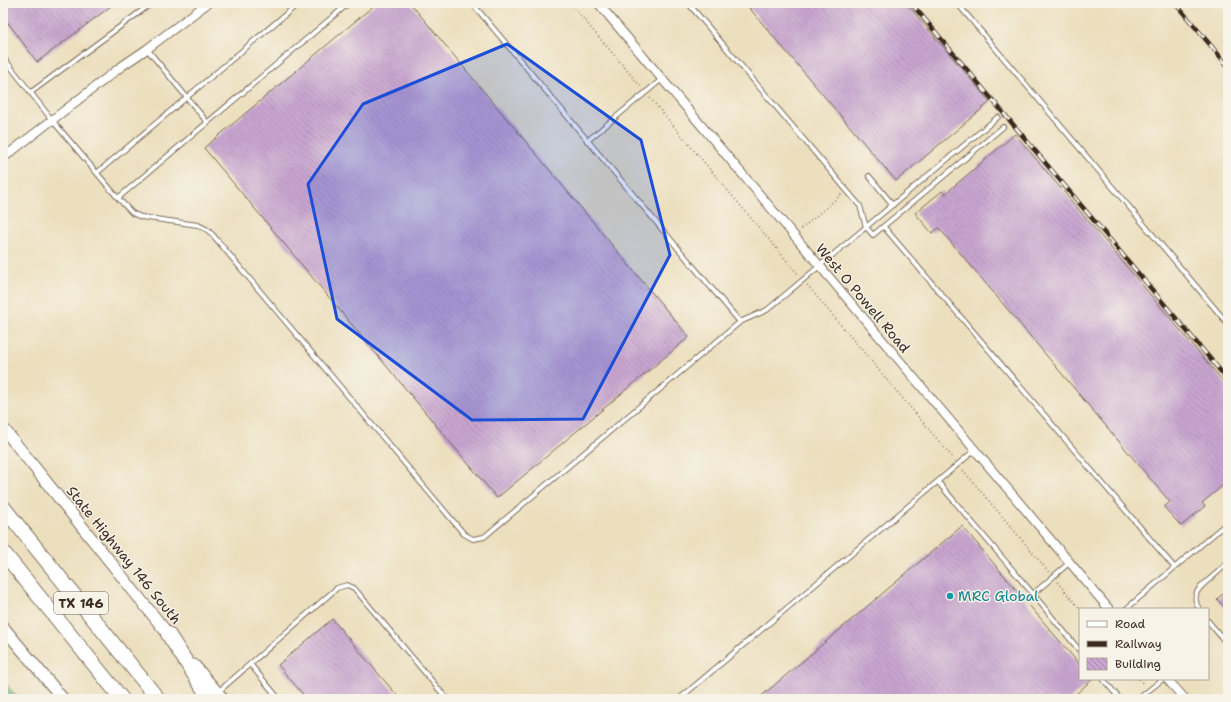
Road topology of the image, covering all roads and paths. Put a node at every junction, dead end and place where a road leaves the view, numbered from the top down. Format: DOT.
graph roads {
  1 [pos="152,3"];
  2 [pos="208,3"];
  3 [pos="299,3"];
  4 [pos="349,3"];
  5 [pos="472,3"];
  6 [pos="570,3"];
  7 [pos="598,3"];
  8 [pos="688,3"];
  9 [pos="957,3"];
  10 [pos="146,50"];
  11 [pos="3,57"];
  12 [pos="662,79"];
  13 [pos="30,93"];
  14 [pos="646,93"];
  15 [pos="187,97"];
  16 [pos="998,117"];
  17 [pos="52,120"];
  18 [pos="207,122"];
  19 [pos="1003,127"];
  20 [pos="587,141"];
  21 [pos="3,158"];
  22 [pos="98,172"];
  23 [pos="869,176"];
  24 [pos="847,190"];
  25 [pos="118,198"];
  26 [pos="893,205"];
  27 [pos="866,227"];
  28 [pos="884,227"];
  29 [pos="794,235"];
  30 [pos="819,266"];
  31 [pos="803,280"];
  32 [pos="740,322"];
  33 [pos="1228,324"];
  34 [pos="3,428"];
  35 [pos="975,450"];
  36 [pos="958,464"];
  37 [pos="938,482"];
  38 [pos="3,507"];
  39 [pos="1228,522"];
  40 [pos="3,552"];
  41 [pos="1070,562"];
  42 [pos="1228,563"];
  43 [pos="1174,568"];
  44 [pos="1053,577"];
  45 [pos="1033,594"];
  46 [pos="1079,608"];
  47 [pos="1107,608"];
  48 [pos="1127,608"];
  49 [pos="1199,608"];
  50 [pos="1209,622"];
  51 [pos="3,627"];
  52 [pos="168,634"];
  53 [pos="1228,645"];
  54 [pos="1079,650"];
  55 [pos="250,664"];
  56 [pos="1104,680"];
  57 [pos="1162,680"];
  58 [pos="1168,680"];
  59 [pos="217,697"];
  60 [pos="63,699"];
  61 [pos="122,699"];
  62 [pos="158,699"];
  63 [pos="279,699"];
  64 [pos="447,699"];
  65 [pos="679,699"];
  66 [pos="1120,699"];
  67 [pos="1138,699"];
  68 [pos="1184,699"];
  1 -- 13 [label="lane"];
  2 -- 10 [label="street"];
  3 -- 15 [label="lane"];
  4 -- 18 [label="lane"];
  5 -- 20 [label="lane"];
  6 -- 14 [label="path"];
  7 -- 12 [label="street, West O Powell Road"];
  8 -- 24 [label="lane"];
  9 -- 33 [label="lane"];
  10 -- 15 [label="lane"];
  10 -- 17 [label="street"];
  11 -- 13 [label="lane"];
  12 -- 14 [label="lane"];
  12 -- 29 [label="street, West O Powell Road"];
  13 -- 17 [label="lane"];
  14 -- 20 [label="lane"];
  14 -- 31 [label="path"];
  15 -- 18 [label="lane"];
  15 -- 22 [label="lane"];
  16 -- 26 [label="lane"];
  17 -- 21 [label="street"];
  17 -- 22 [label="lane"];
  18 -- 25 [label="lane"];
  19 -- 28 [label="lane"];
  20 -- 32 [label="lane"];
  22 -- 25 [label="lane"];
  23 -- 26 [label="lane"];
  24 -- 27 [label="lane"];
  24 -- 29 [label="path"];
  25 -- 32 [label="lane"];
  26 -- 27 [label="lane"];
  27 -- 28 [label="lane"];
  27 -- 30 [label="lane"];
  28 -- 43 [label="lane"];
  29 -- 30 [label="street, West O Powell Road"];
  30 -- 31 [label="lane"];
  30 -- 35 [label="street, West O Powell Road"];
  31 -- 32 [label="lane"];
  31 -- 36 [label="path"];
  34 -- 52 [label="main road, State Highway 146 South"];
  35 -- 36 [label="lane"];
  35 -- 41 [label="street, West O Powell Road"];
  36 -- 37 [label="lane"];
  36 -- 44 [label="path"];
  37 -- 45 [label="lane"];
  37 -- 65 [label="lane"];
  38 -- 62 [label="highway, TX 146"];
  39 -- 43 [label="lane"];
  40 -- 61 [label="highway, TX 146"];
  41 -- 44 [label="lane"];
  41 -- 47 [label="street, West O Powell Road"];
  42 -- 49 [label="lane"];
  43 -- 48 [label="lane"];
  44 -- 45 [label="lane"];
  44 -- 46 [label="path"];
  45 -- 54 [label="lane"];
  50 -- 53 [label="lane"];
  51 -- 60 [label="main road"];
  52 -- 59 [label="highway"];
  55 -- 59 [label="lane"];
  55 -- 63 [label="lane"];
  55 -- 64 [label="lane"];
  56 -- 66 [label="lane"];
  57 -- 67 [label="lane"];
  58 -- 68 [label="street"];
}
